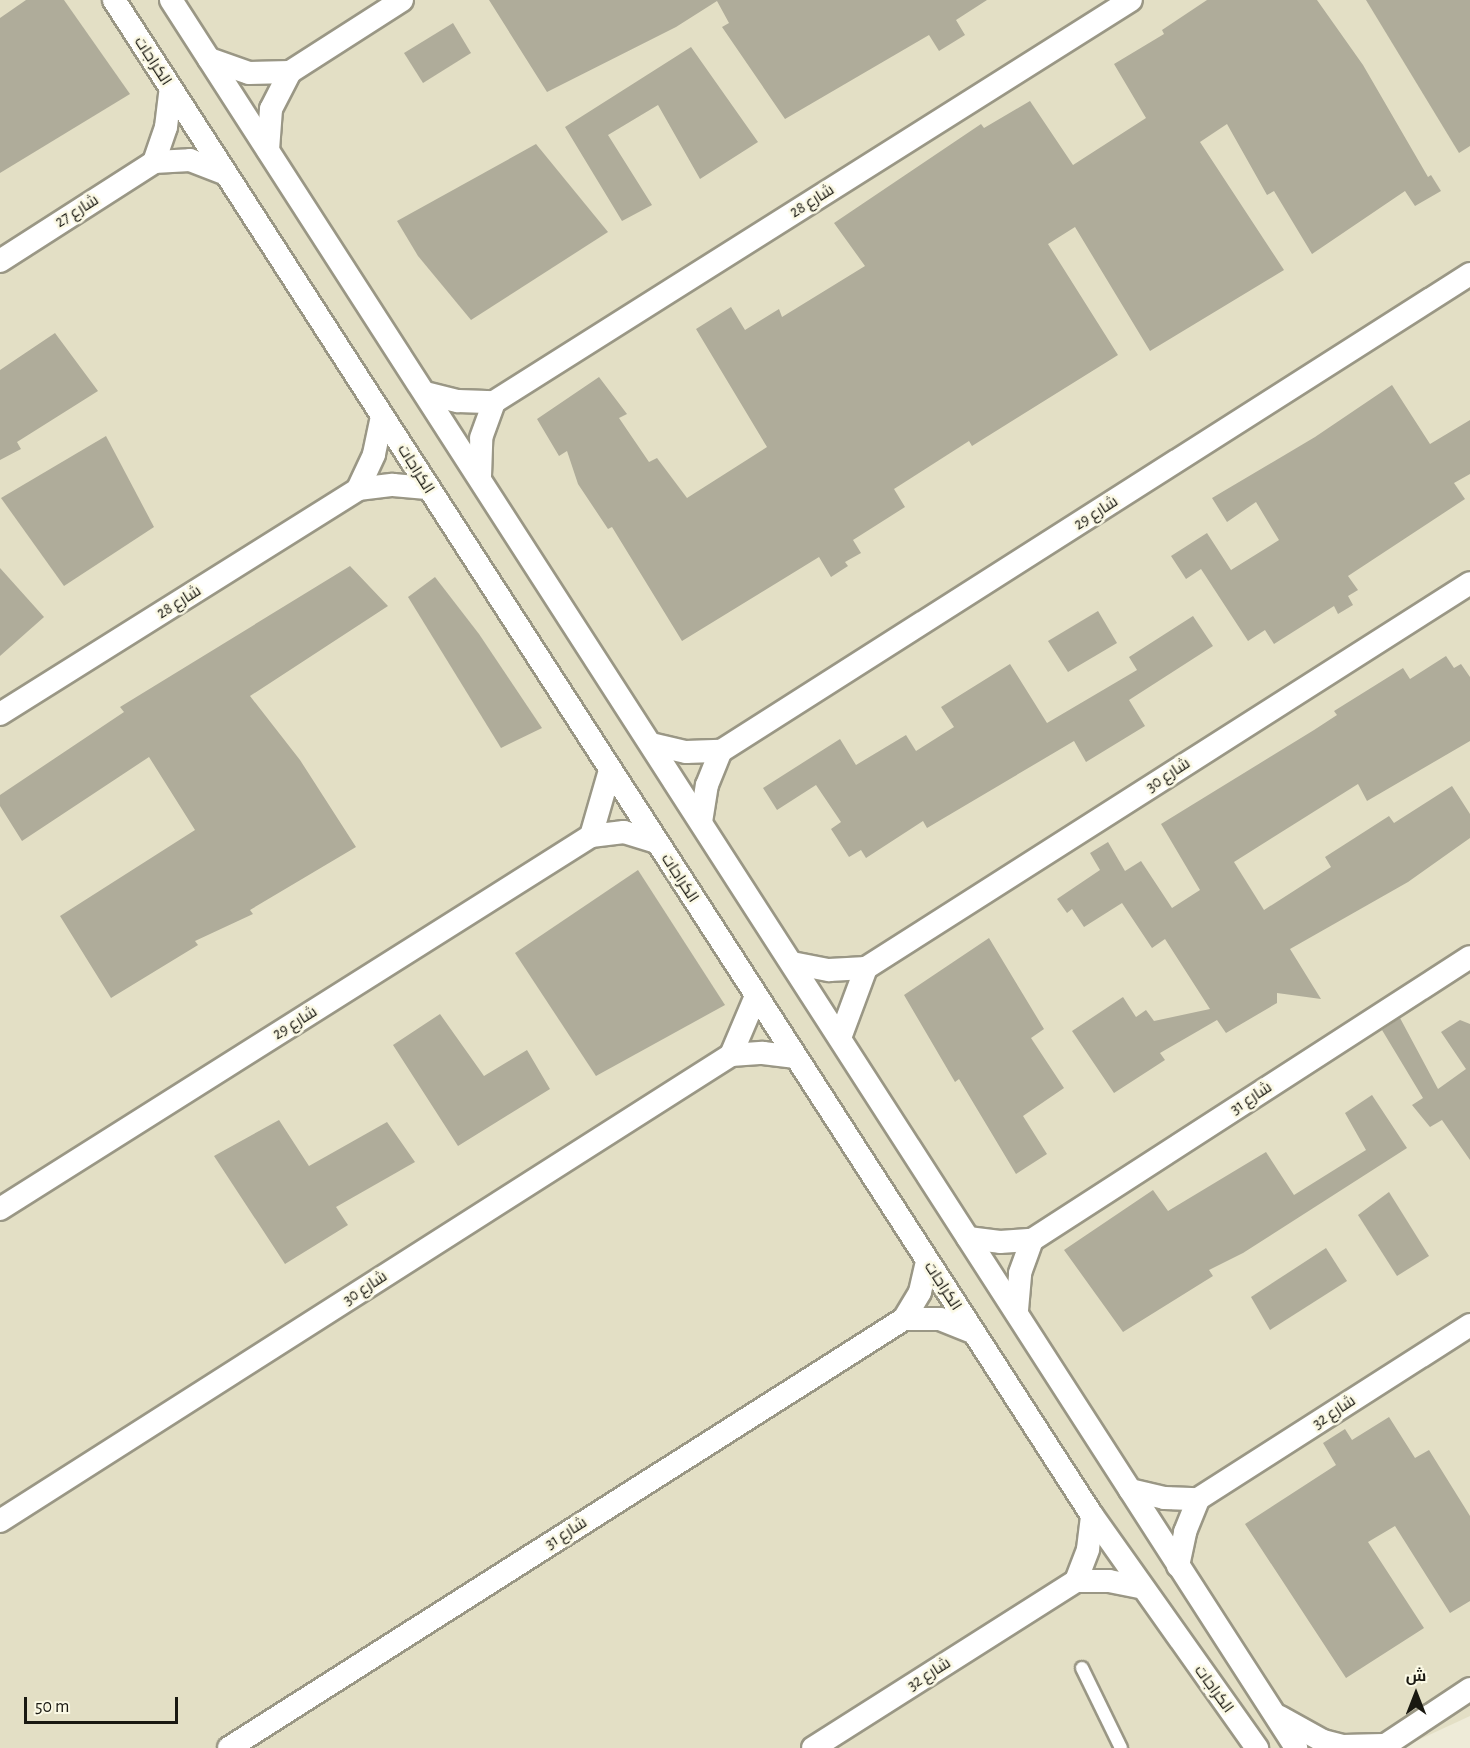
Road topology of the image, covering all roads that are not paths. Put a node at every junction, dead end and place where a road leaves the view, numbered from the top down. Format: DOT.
graph roads {
  1 [pos="114,0"];
  2 [pos="171,0"];
  3 [pos="402,0"];
  4 [pos="1131,0"];
  5 [pos="209,59"];
  6 [pos="290,72"];
  7 [pos="171,89"];
  8 [pos="268,150"];
  9 [pos="154,162"];
  10 [pos="224,173"];
  11 [pos="0,261"];
  12 [pos="1470,274"];
  13 [pos="424,393"];
  14 [pos="494,402"];
  15 [pos="382,416"];
  16 [pos="480,476"];
  17 [pos="427,488"];
  18 [pos="358,489"];
  19 [pos="1470,583"];
  20 [pos="0,714"];
  21 [pos="651,744"];
  22 [pos="722,751"];
  23 [pos="610,770"];
  24 [pos="701,822"];
  25 [pos="591,836"];
  26 [pos="656,842"];
  27 [pos="1470,957"];
  28 [pos="792,963"];
  29 [pos="867,968"];
  30 [pos="756,996"];
  31 [pos="840,1038"];
  32 [pos="731,1055"];
  33 [pos="795,1057"];
  34 [pos="0,1209"];
  35 [pos="968,1238"];
  36 [pos="1032,1240"];
  37 [pos="927,1261"];
  38 [pos="1017,1310"];
  39 [pos="904,1318"];
  40 [pos="1470,1325"];
  41 [pos="973,1332"];
  42 [pos="1130,1490"];
  43 [pos="1198,1500"];
  44 [pos="1092,1515"];
  45 [pos="0,1521"];
  46 [pos="1178,1566"];
  47 [pos="1076,1581"];
  48 [pos="1140,1587"];
  49 [pos="1082,1668"];
  50 [pos="1470,1689"];
  51 [pos="1273,1710"];
  52 [pos="1382,1746"];
  53 [pos="228,1748"];
  54 [pos="813,1748"];
  55 [pos="1121,1748"];
  56 [pos="1257,1748"];
  57 [pos="1296,1748"];
  1 -- 7 [label="street, الكراجات"];
  2 -- 5 [label="street"];
  3 -- 6 [label="street"];
  4 -- 14 [label="street, شارع 28"];
  5 -- 6 [label="street"];
  5 -- 8 [label="street"];
  6 -- 8 [label="street"];
  7 -- 9 [label="street"];
  7 -- 10 [label="street, الكراجات"];
  8 -- 13 [label="street"];
  9 -- 10 [label="street, شارع 27"];
  9 -- 11 [label="street, شارع 27"];
  10 -- 15 [label="street, الكراجات"];
  12 -- 22 [label="street, شارع 29"];
  13 -- 14 [label="street"];
  13 -- 16 [label="street"];
  14 -- 16 [label="street"];
  15 -- 17 [label="street, الكراجات"];
  15 -- 18 [label="street"];
  16 -- 21 [label="street"];
  17 -- 18 [label="street, شارع 28"];
  17 -- 23 [label="street, الكراجات"];
  18 -- 20 [label="street, شارع 28"];
  19 -- 29 [label="street, شارع 30"];
  21 -- 22 [label="street"];
  21 -- 24 [label="street"];
  22 -- 24 [label="street"];
  23 -- 25 [label="street"];
  23 -- 26 [label="street, الكراجات"];
  24 -- 28 [label="street"];
  25 -- 26 [label="street, شارع 29"];
  25 -- 34 [label="street, شارع 29"];
  26 -- 30 [label="street, الكراجات"];
  27 -- 36 [label="street, شارع 31"];
  28 -- 29 [label="street, شارع 30"];
  28 -- 31 [label="street"];
  29 -- 31 [label="street"];
  30 -- 32 [label="street"];
  30 -- 33 [label="street, الكراجات"];
  31 -- 35 [label="street"];
  32 -- 33 [label="street, شارع 30"];
  32 -- 45 [label="street, شارع 30"];
  33 -- 37 [label="street, الكراجات"];
  35 -- 36 [label="street, شارع 31"];
  35 -- 38 [label="street"];
  36 -- 38 [label="street"];
  37 -- 39 [label="street, شارع 31"];
  37 -- 41 [label="street, الكراجات"];
  38 -- 42 [label="street"];
  39 -- 41 [label="street"];
  39 -- 53 [label="street, شارع 31"];
  40 -- 43 [label="street, شارع 32"];
  41 -- 44 [label="street, الكراجات"];
  42 -- 43 [label="street"];
  42 -- 46 [label="street"];
  43 -- 46 [label="street"];
  44 -- 47 [label="street"];
  44 -- 48 [label="street, الكراجات"];
  46 -- 51 [label="street"];
  47 -- 48 [label="street"];
  47 -- 54 [label="street, شارع 32"];
  48 -- 56 [label="street, الكراجات"];
  49 -- 55 [label="lane"];
  50 -- 52 [label="street"];
  51 -- 52 [label="street"];
  51 -- 57 [label="street"];
}
